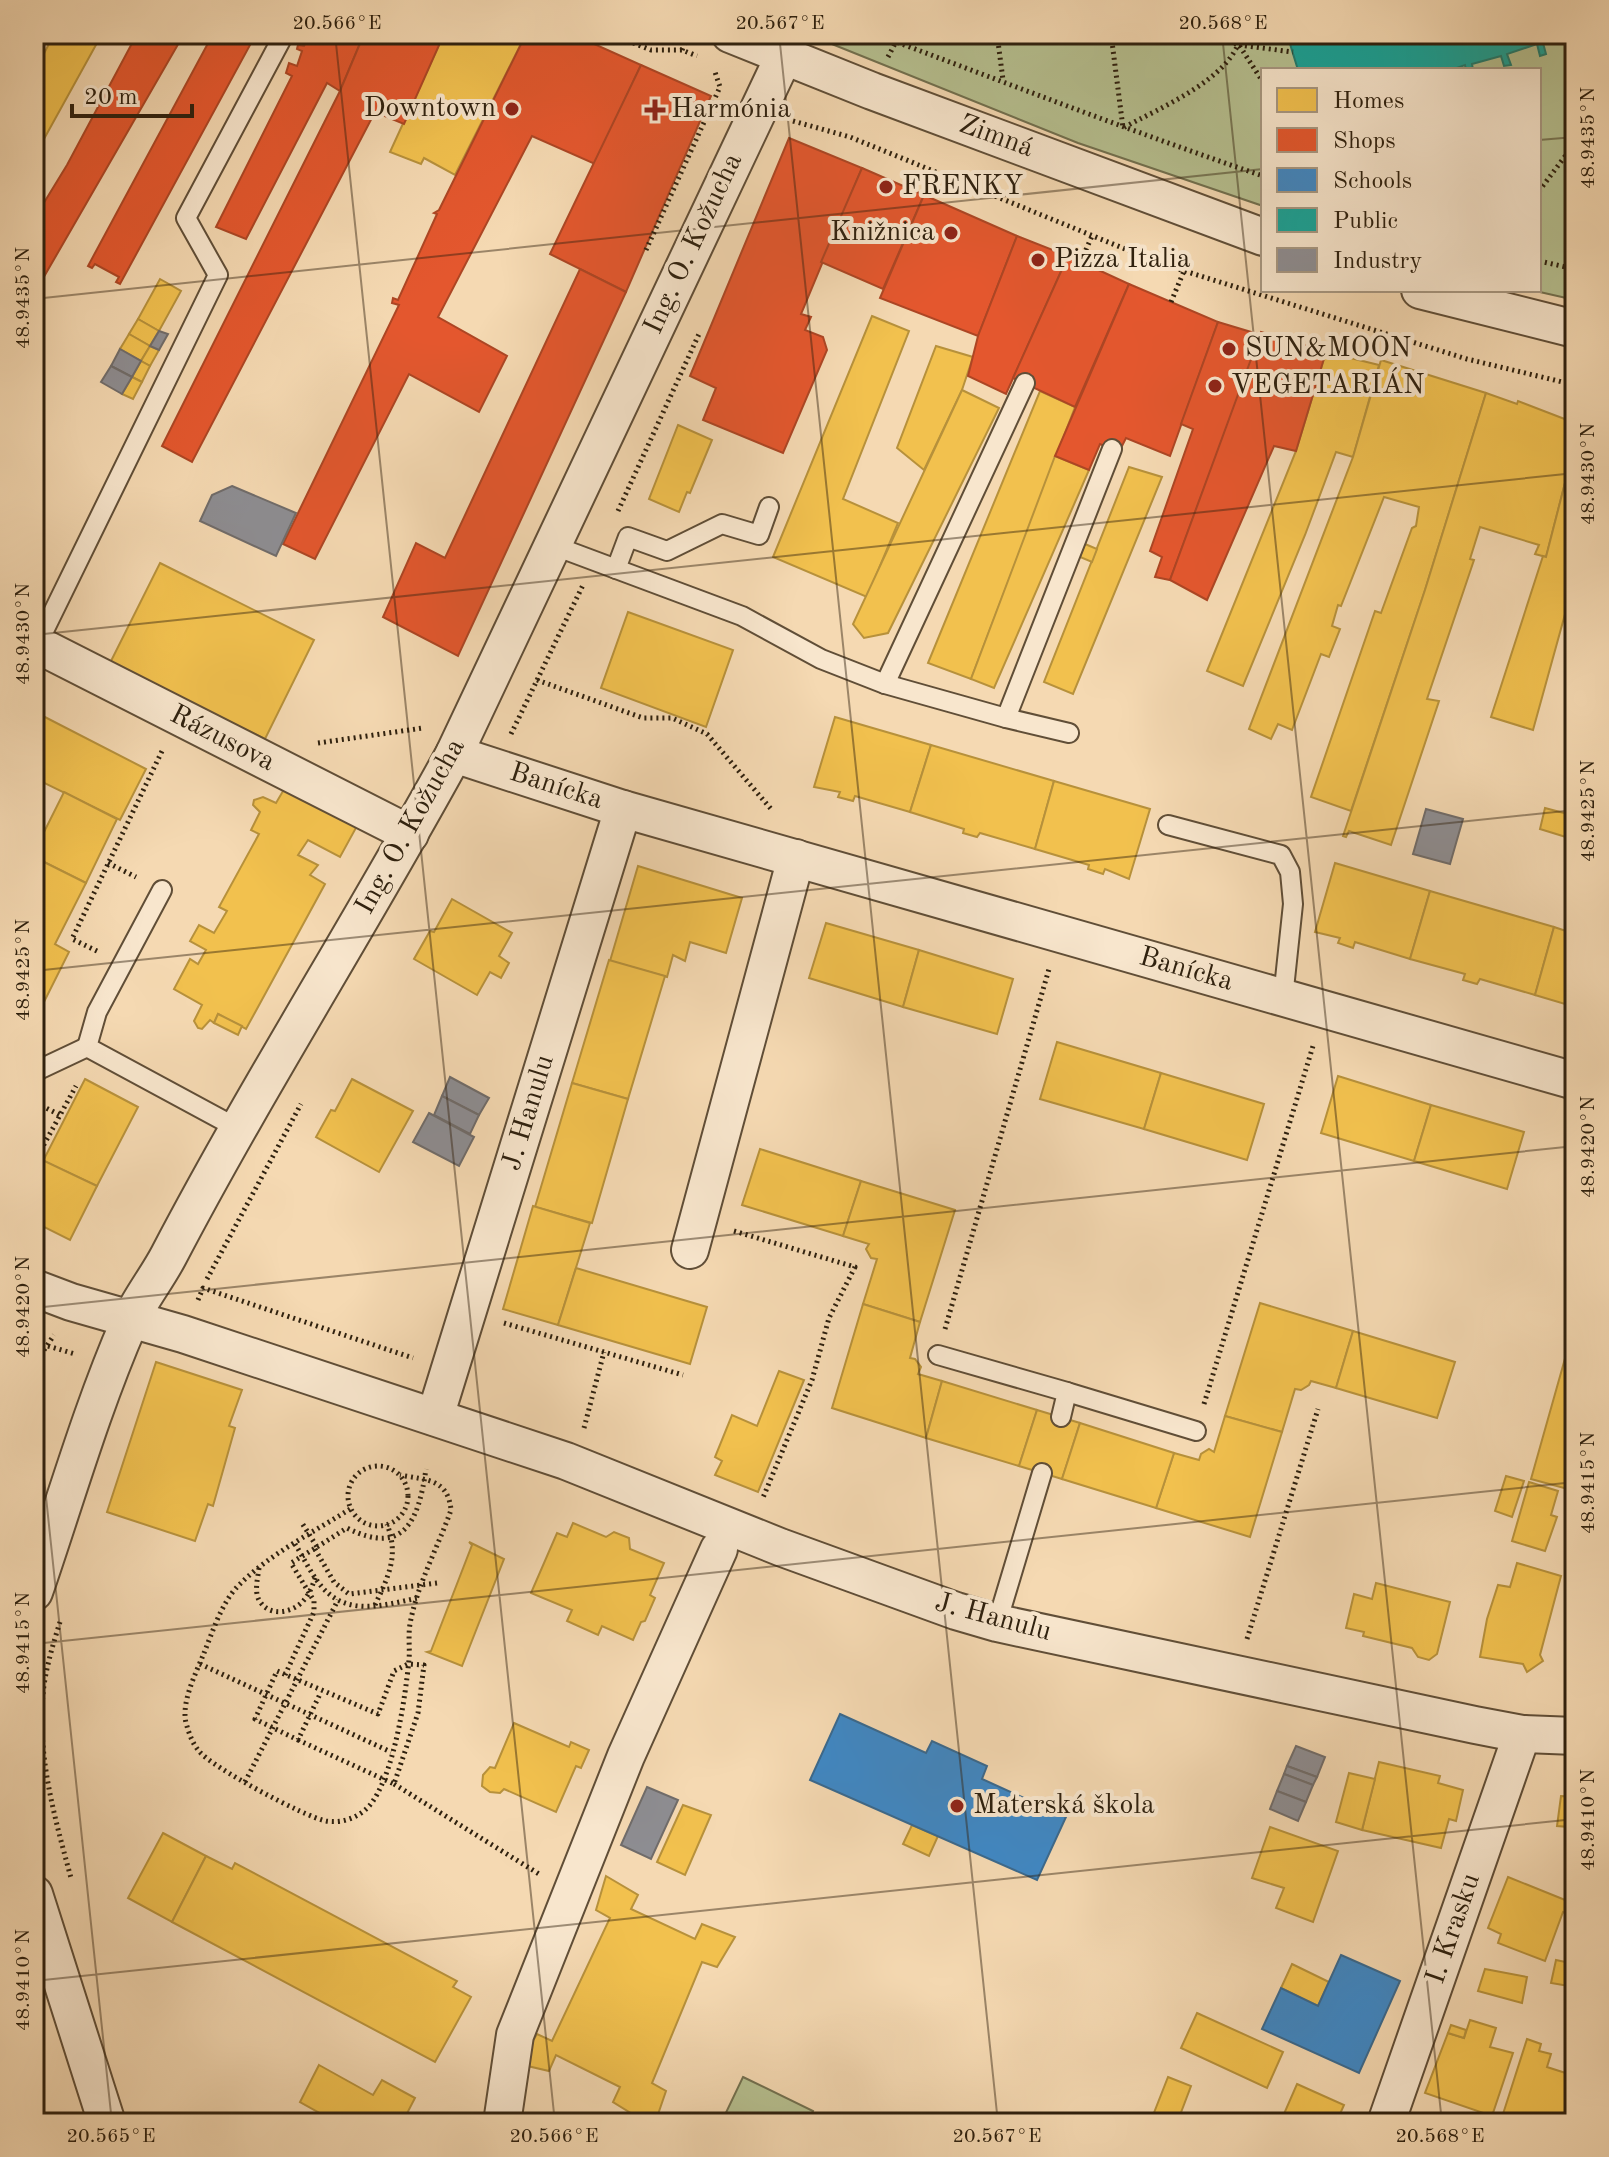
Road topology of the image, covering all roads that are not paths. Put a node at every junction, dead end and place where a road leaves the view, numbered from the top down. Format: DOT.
graph roads {
  1 [pos="281,40"];
  2 [pos="721,48"];
  3 [pos="784,56"];
  4 [pos="1261,236"];
  5 [pos="1428,292"];
  6 [pos="1575,329"];
  7 [pos="1025,383"];
  8 [pos="1112,449"];
  9 [pos="769,507"];
  10 [pos="552,545"];
  11 [pos="616,569"];
  12 [pos="36,644"];
  13 [pos="885,684"];
  14 [pos="1006,718"];
  15 [pos="1069,733"];
  16 [pos="454,754"];
  17 [pos="623,809"];
  18 [pos="1168,825"];
  19 [pos="410,834"];
  20 [pos="796,858"];
  21 [pos="162,890"];
  22 [pos="1283,998"];
  23 [pos="87,1047"];
  24 [pos="34,1072"];
  25 [pos="1575,1081"];
  26 [pos="237,1128"];
  27 [pos="694,1235"];
  28 [pos="34,1288"];
  29 [pos="130,1321"];
  30 [pos="938,1355"];
  31 [pos="1067,1392"];
  32 [pos="435,1417"];
  33 [pos="1061,1417"];
  34 [pos="1196,1431"];
  35 [pos="1042,1473"];
  36 [pos="719,1549"];
  37 [pos="49,1601"];
  38 [pos="997,1623"];
  39 [pos="1522,1734"];
  40 [pos="1575,1736"];
  41 [pos="34,1894"];
  42 [pos="107,2123"];
  43 [pos="502,2123"];
  44 [pos="1386,2123"];
  1 -- 12 [label="lane"];
  2 -- 3 [label="street, Zimná"];
  3 -- 4 [label="street, Zimná"];
  3 -- 10 [label="street, Ing. O. Kožucha"];
  5 -- 6 [label="street"];
  7 -- 13 [label="lane"];
  8 -- 14 [label="lane"];
  9 -- 11 [label="lane"];
  10 -- 11 [label="lane"];
  10 -- 16 [label="street, Ing. O. Kožucha"];
  11 -- 13 [label="lane"];
  12 -- 19 [label="street, Rázusova"];
  13 -- 14 [label="lane"];
  14 -- 15 [label="lane"];
  16 -- 17 [label="street, Banícka"];
  16 -- 19 [label="street, Ing. O. Kožucha"];
  17 -- 20 [label="street, Banícka"];
  17 -- 32 [label="street, J. Hanulu"];
  18 -- 22 [label="lane"];
  19 -- 26 [label="street, Ing. O. Kožucha"];
  20 -- 22 [label="street, Banícka"];
  20 -- 27 [label="street"];
  21 -- 23 [label="lane"];
  22 -- 25 [label="street, Banícka"];
  23 -- 24 [label="lane"];
  23 -- 26 [label="lane"];
  26 -- 29 [label="street, Ing. O. Kožucha"];
  28 -- 29 [label="street"];
  29 -- 32 [label="street, J. Hanulu"];
  29 -- 37 [label="street, Ing. O. Kožucha"];
  30 -- 31 [label="lane"];
  31 -- 33 [label="lane"];
  31 -- 34 [label="lane"];
  32 -- 38 [label="street, J. Hanulu"];
  35 -- 38 [label="lane"];
  36 -- 43 [label="street"];
  38 -- 39 [label="street, J. Hanulu"];
  39 -- 40 [label="street, J. Hanulu"];
  39 -- 44 [label="street, I. Krasku"];
  41 -- 42 [label="street"];
}
